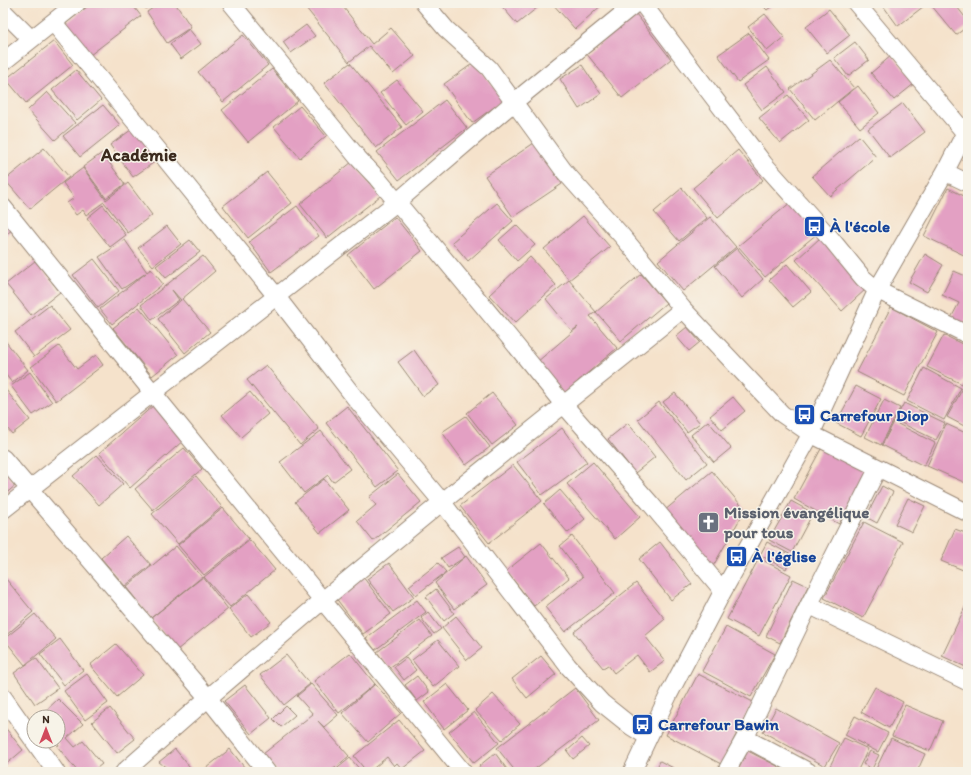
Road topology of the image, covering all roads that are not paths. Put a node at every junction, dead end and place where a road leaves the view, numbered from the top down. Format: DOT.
graph roads {
  1 [pos="77,3"];
  2 [pos="231,3"];
  3 [pos="424,3"];
  4 [pos="636,3"];
  5 [pos="642,3"];
  6 [pos="856,3"];
  7 [pos="3,11"];
  8 [pos="53,22"];
  9 [pos="32,39"];
  10 [pos="3,62"];
  11 [pos="514,102"];
  12 [pos="966,130"];
  13 [pos="945,172"];
  14 [pos="968,184"];
  15 [pos="396,202"];
  16 [pos="3,207"];
  17 [pos="877,290"];
  18 [pos="276,296"];
  19 [pos="684,308"];
  20 [pos="968,335"];
  21 [pos="153,393"];
  22 [pos="564,405"];
  23 [pos="811,434"];
  24 [pos="3,458"];
  25 [pos="878,468"];
  26 [pos="28,489"];
  27 [pos="442,502"];
  28 [pos="3,510"];
  29 [pos="968,513"];
  30 [pos="723,591"];
  31 [pos="322,601"];
  32 [pos="808,606"];
  33 [pos="968,682"];
  34 [pos="3,697"];
  35 [pos="208,698"];
  36 [pos="26,730"];
  37 [pos="648,737"];
  38 [pos="745,738"];
  39 [pos="40,749"];
  40 [pos="56,772"];
  41 [pos="124,772"];
  42 [pos="267,772"];
  43 [pos="463,772"];
  44 [pos="632,772"];
  45 [pos="726,772"];
  46 [pos="809,772"];
  1 -- 8 [label="street"];
  2 -- 15 [label="street"];
  3 -- 11 [label="street"];
  4 -- 11 [label="street"];
  5 -- 17 [label="street"];
  6 -- 12 [label="street"];
  7 -- 9 [label="street"];
  8 -- 9 [label="street"];
  8 -- 18 [label="street"];
  9 -- 10 [label="street"];
  11 -- 15 [label="street"];
  11 -- 19 [label="street"];
  12 -- 13 [label="street"];
  13 -- 14 [label="street"];
  13 -- 17 [label="street"];
  15 -- 18 [label="street"];
  15 -- 22 [label="street"];
  16 -- 21 [label="street"];
  17 -- 20 [label="street"];
  17 -- 23 [label="street"];
  18 -- 21 [label="street"];
  18 -- 27 [label="street"];
  19 -- 22 [label="street"];
  19 -- 23 [label="street"];
  21 -- 26 [label="street"];
  21 -- 31 [label="street"];
  22 -- 27 [label="street"];
  22 -- 30 [label="street"];
  23 -- 25 [label="street"];
  23 -- 30 [label="street"];
  24 -- 26 [label="street"];
  25 -- 29 [label="street"];
  25 -- 32 [label="street"];
  26 -- 28 [label="street"];
  26 -- 35 [label="street"];
  27 -- 31 [label="street"];
  27 -- 37 [label="street"];
  30 -- 37 [label="street"];
  31 -- 35 [label="street"];
  31 -- 43 [label="street"];
  32 -- 33 [label="street"];
  32 -- 38 [label="street"];
  34 -- 36 [label="street"];
  35 -- 41 [label="street"];
  35 -- 42 [label="street"];
  37 -- 44 [label="street"];
  38 -- 45 [label="street"];
  38 -- 46 [label="street"];
  39 -- 40 [label="street"];
}
